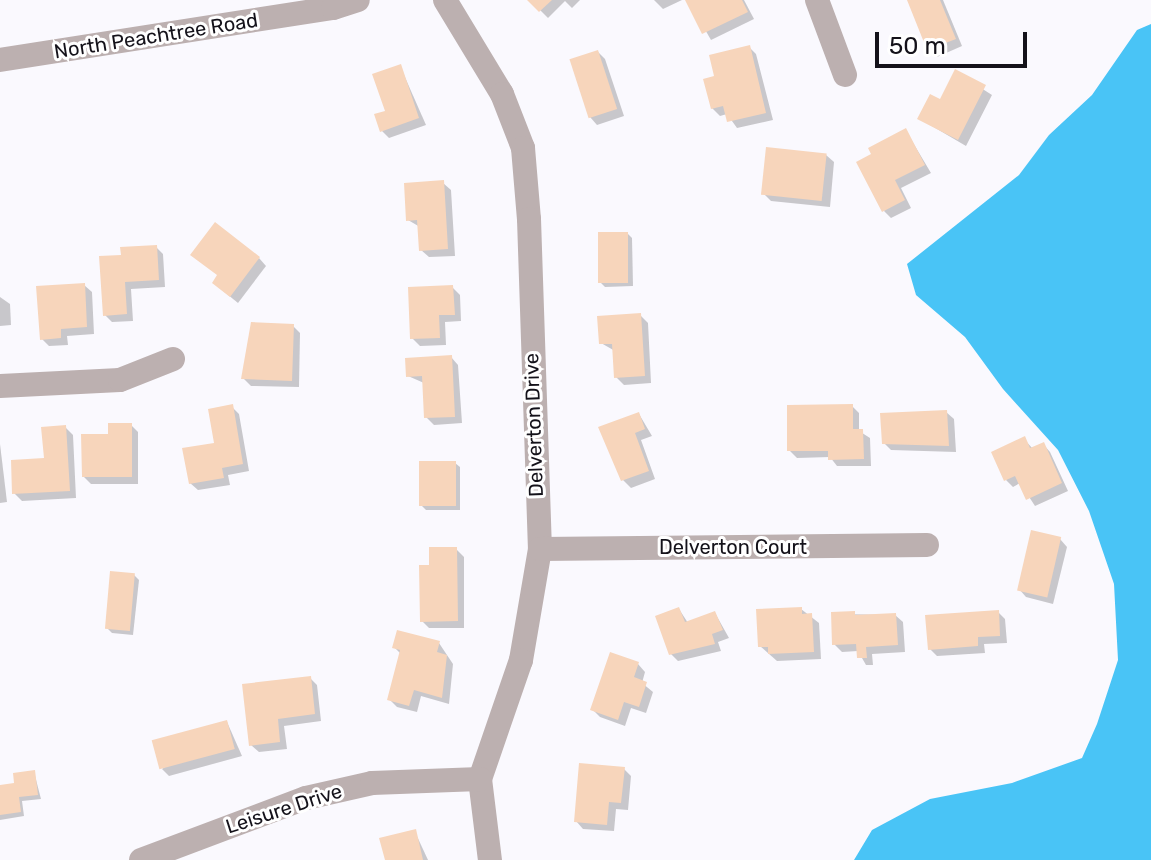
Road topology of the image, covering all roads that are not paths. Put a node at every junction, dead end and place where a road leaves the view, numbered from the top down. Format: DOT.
graph roads {
  1 [pos="358,0"];
  2 [pos="445,0"];
  3 [pos="817,0"];
  4 [pos="0,60"];
  5 [pos="845,75"];
  6 [pos="173,359"];
  7 [pos="0,386"];
  8 [pos="927,545"];
  9 [pos="540,549"];
  10 [pos="480,779"];
  11 [pos="141,860"];
  12 [pos="490,860"];
  1 -- 4 [label="street, North Peachtree Road"];
  2 -- 9 [label="street, Delverton Drive"];
  3 -- 5 [label="street"];
  6 -- 7 [label="street"];
  8 -- 9 [label="street, Delverton Court"];
  9 -- 10 [label="street, Delverton Drive"];
  10 -- 11 [label="street, Leisure Drive"];
  10 -- 12 [label="street, Delverton Drive"];
}
